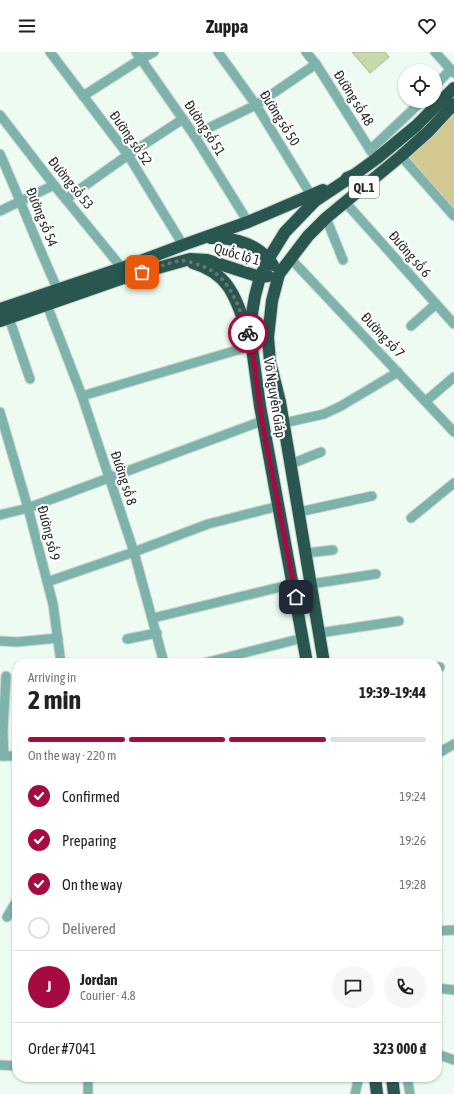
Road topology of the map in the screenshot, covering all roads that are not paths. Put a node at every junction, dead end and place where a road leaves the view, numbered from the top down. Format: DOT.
graph roads {
  1 [pos="50,52"];
  2 [pos="154,52"];
  3 [pos="218,52"];
  4 [pos="306,52"];
  5 [pos="436,52"];
  6 [pos="139,55"];
  7 [pos="316,64"];
  8 [pos="452,71"];
  9 [pos="442,80"];
  10 [pos="454,88"];
  11 [pos="84,96"];
  12 [pos="256,104"];
  13 [pos="454,104"];
  14 [pos="415,108"];
  15 [pos="0,115"];
  16 [pos="424,118"];
  17 [pos="183,119"];
  18 [pos="194,135"];
  19 [pos="0,154"];
  20 [pos="128,155"];
  21 [pos="373,155"];
  22 [pos="401,156"];
  23 [pos="54,185"];
  24 [pos="313,198"];
  25 [pos="66,199"];
  26 [pos="22,202"];
  27 [pos="345,202"];
  28 [pos="0,211"];
  29 [pos="454,216"];
  30 [pos="326,218"];
  31 [pos="248,222"];
  32 [pos="203,238"];
  33 [pos="184,245"];
  34 [pos="268,258"];
  35 [pos="291,259"];
  36 [pos="182,260"];
  37 [pos="343,260"];
  38 [pos="122,268"];
  39 [pos="279,274"];
  40 [pos="260,277"];
  41 [pos="58,290"];
  42 [pos="436,304"];
  43 [pos="47,305"];
  44 [pos="3,316"];
  45 [pos="454,324"];
  46 [pos="411,326"];
  47 [pos="251,343"];
  48 [pos="398,372"];
  49 [pos="454,376"];
  50 [pos="30,379"];
  51 [pos="82,396"];
  52 [pos="426,401"];
  53 [pos="0,412"];
  54 [pos="262,421"];
  55 [pos="284,423"];
  56 [pos="3,429"];
  57 [pos="454,432"];
  58 [pos="321,452"];
  59 [pos="291,464"];
  60 [pos="110,478"];
  61 [pos="454,483"];
  62 [pos="372,496"];
  63 [pos="279,506"];
  64 [pos="28,508"];
  65 [pos="299,512"];
  66 [pos="0,515"];
  67 [pos="411,518"];
  68 [pos="333,550"];
  69 [pos="134,552"];
  70 [pos="306,554"];
  71 [pos="376,574"];
  72 [pos="47,582"];
  73 [pos="293,584"];
  74 [pos="311,584"];
  75 [pos="153,618"];
  76 [pos="399,621"];
  77 [pos="157,633"];
  78 [pos="319,633"];
  79 [pos="58,638"];
  80 [pos="303,638"];
  81 [pos="127,639"];
  82 [pos="0,641"];
  83 [pos="60,658"];
  84 [pos="163,658"];
  85 [pos="224,658"];
  86 [pos="306,658"];
  87 [pos="323,658"];
  88 [pos="6,676"];
  89 [pos="454,744"];
  90 [pos="442,751"];
  91 [pos="2,756"];
  92 [pos="12,908"];
  93 [pos="7,917"];
  94 [pos="454,930"];
  95 [pos="442,931"];
  96 [pos="442,989"];
  97 [pos="454,990"];
  98 [pos="442,1056"];
  99 [pos="454,1060"];
  100 [pos="0,1065"];
  101 [pos="12,1066"];
  102 [pos="88,1082"];
  103 [pos="358,1082"];
  104 [pos="376,1082"];
  105 [pos="393,1082"];
  106 [pos="408,1082"];
  107 [pos="356,1092"];
  108 [pos="88,1094"];
  109 [pos="377,1094"];
  110 [pos="394,1094"];
  111 [pos="410,1094"];
  1 -- 11 [label="street, Đường số 52"];
  2 -- 6 [label="street"];
  3 -- 12 [label="street, Đường số 50"];
  4 -- 7 [label="street, Đường số 48"];
  5 -- 8 [label="street"];
  6 -- 11 [label="street"];
  6 -- 17 [label="street, Đường số 51"];
  7 -- 12 [label="street"];
  7 -- 21 [label="street, Đường số 48"];
  8 -- 9 [label="street"];
  10 -- 16 [label="highway, Quốc lộ 1 / QL.1"];
  11 -- 20 [label="street, Đường số 52"];
  12 -- 18 [label="street"];
  12 -- 24 [label="street, Đường số 50"];
  13 -- 22 [label="highway, QL.1"];
  14 -- 16 [label="street"];
  14 -- 21 [label="street"];
  15 -- 23 [label="street, Đường số 53"];
  16 -- 21 [label="highway, Quốc lộ 1 / QL.1"];
  17 -- 18 [label="street, Đường số 51"];
  17 -- 20 [label="street"];
  18 -- 31 [label="street, Đường số 51"];
  19 -- 26 [label="street, Đường số 54"];
  20 -- 25 [label="street"];
  20 -- 33 [label="street, Đường số 52"];
  21 -- 24 [label="highway, Quốc lộ 1 / QL.1"];
  22 -- 27 [label="highway, QL.1"];
  22 -- 29 [label="street"];
  23 -- 25 [label="street, Đường số 53"];
  23 -- 26 [label="street"];
  24 -- 31 [label="highway, Quốc lộ 1 / QL.1"];
  24 -- 34 [label="highway, Võ Nguyên Giáp / QL.1"];
  25 -- 38 [label="street, Đường số 53"];
  26 -- 28 [label="street"];
  26 -- 41 [label="street, Đường số 54"];
  27 -- 30 [label="highway, QL.1"];
  27 -- 42 [label="street, Đường số 6"];
  30 -- 35 [label="highway, QL.1"];
  30 -- 37 [label="street"];
  31 -- 32 [label="highway, Quốc lộ 1 / QL.1"];
  32 -- 33 [label="highway, Quốc lộ 1 / QL.1"];
  32 -- 34 [label="highway"];
  33 -- 38 [label="highway, Quốc lộ 1 / QL.1"];
  34 -- 39 [label="highway"];
  34 -- 40 [label="highway, Võ Nguyên Giáp / QL.1"];
  35 -- 39 [label="highway, QL.1"];
  35 -- 48 [label="street, Đường số 7"];
  36 -- 40 [label="highway, Quốc lộ 1"];
  36 -- 43 [label="highway, Quốc lộ 1"];
  36 -- 47 [label="highway"];
  38 -- 41 [label="highway, Quốc lộ 1 / QL.1"];
  39 -- 40 [label="highway, Quốc lộ 1"];
  39 -- 55 [label="highway, Võ Nguyên Giáp / QL.1"];
  40 -- 47 [label="highway, Võ Nguyên Giáp / QL.1"];
  41 -- 44 [label="highway, Quốc lộ 1 / QL.1"];
  42 -- 45 [label="street, Đường số 6"];
  42 -- 46 [label="street"];
  43 -- 44 [label="highway, Quốc lộ 1"];
  43 -- 51 [label="street, Đường số 8"];
  44 -- 50 [label="street"];
  47 -- 51 [label="street"];
  47 -- 54 [label="highway, Võ Nguyên Giáp / QL.1"];
  48 -- 52 [label="street, Đường số 7"];
  48 -- 55 [label="street"];
  49 -- 52 [label="street"];
  51 -- 60 [label="street, Đường số 8"];
  52 -- 57 [label="street, Đường số 7"];
  53 -- 56 [label="street, Đường số 9"];
  54 -- 60 [label="street"];
  54 -- 63 [label="highway, Võ Nguyên Giáp / QL.1"];
  55 -- 59 [label="highway, Võ Nguyên Giáp / QL.1"];
  56 -- 64 [label="street, Đường số 9"];
  58 -- 59 [label="street"];
  59 -- 65 [label="highway, Võ Nguyên Giáp / QL.1"];
  60 -- 64 [label="street"];
  60 -- 69 [label="street, Đường số 8"];
  61 -- 67 [label="street"];
  62 -- 65 [label="street"];
  63 -- 69 [label="street"];
  63 -- 73 [label="highway, Võ Nguyên Giáp / QL.1"];
  64 -- 66 [label="street"];
  64 -- 72 [label="street, Đường số 9"];
  65 -- 70 [label="highway, Võ Nguyên Giáp / QL.1"];
  68 -- 70 [label="street"];
  69 -- 72 [label="street"];
  69 -- 75 [label="street, Đường số 8"];
  70 -- 74 [label="highway, Võ Nguyên Giáp / QL.1"];
  71 -- 74 [label="street"];
  72 -- 79 [label="street, Đường số 9"];
  73 -- 75 [label="street"];
  73 -- 80 [label="highway, Võ Nguyên Giáp / QL.1"];
  74 -- 78 [label="highway, Võ Nguyên Giáp / QL.1"];
  75 -- 77 [label="street, Đường số 8"];
  76 -- 78 [label="street"];
  77 -- 81 [label="street"];
  77 -- 84 [label="street, Đường số 8"];
  78 -- 87 [label="highway, Võ Nguyên Giáp / QL.1"];
  79 -- 82 [label="street"];
  79 -- 83 [label="street, Đường số 9"];
  80 -- 85 [label="street"];
  80 -- 86 [label="highway, Võ Nguyên Giáp / QL.1"];
  88 -- 91 [label="street"];
  89 -- 90 [label="street"];
  92 -- 93 [label="street"];
  94 -- 95 [label="street"];
  96 -- 97 [label="street"];
  98 -- 99 [label="street"];
  100 -- 101 [label="street"];
  102 -- 108 [label="street"];
  103 -- 107 [label="street"];
  104 -- 109 [label="highway"];
  105 -- 110 [label="highway"];
  106 -- 111 [label="street"];
}
